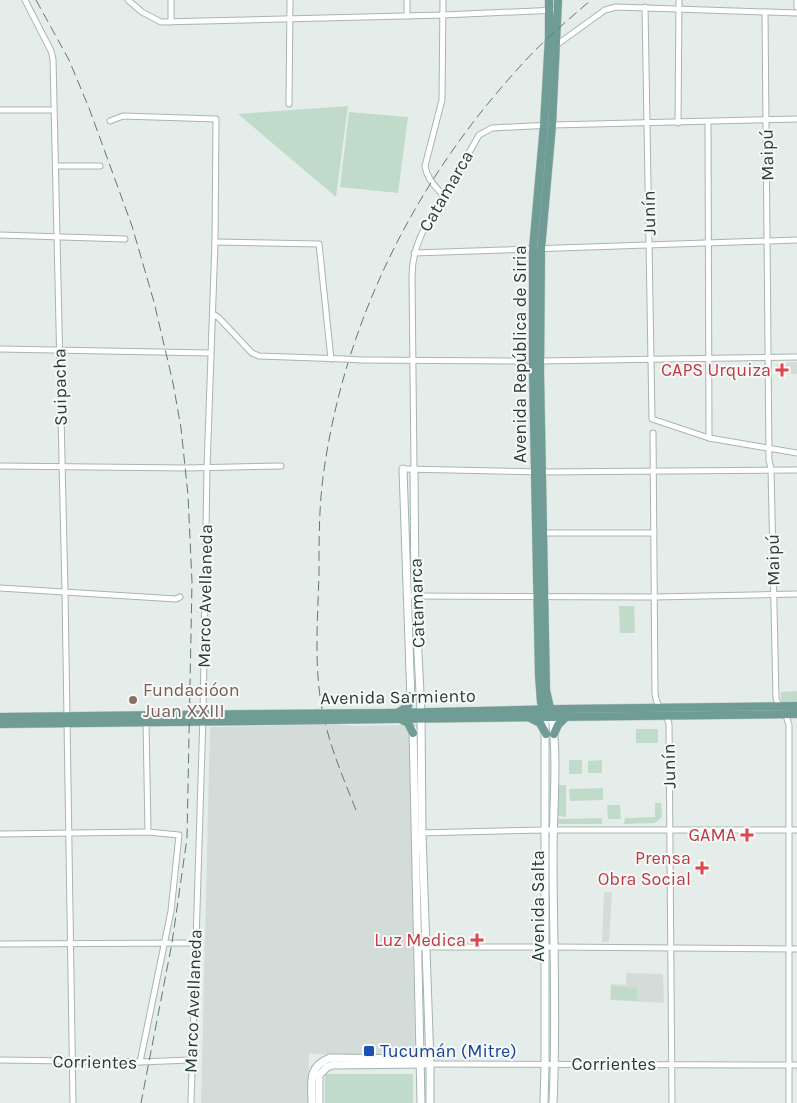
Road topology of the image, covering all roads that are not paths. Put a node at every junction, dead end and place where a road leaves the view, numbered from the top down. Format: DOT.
graph roads {
  1 [pos="25,0"];
  2 [pos="128,0"];
  3 [pos="171,0"];
  4 [pos="290,0"];
  5 [pos="407,0"];
  6 [pos="443,0"];
  7 [pos="549,0"];
  8 [pos="558,0"];
  9 [pos="678,0"];
  10 [pos="645,7"];
  11 [pos="678,9"];
  12 [pos="558,10"];
  13 [pos="549,11"];
  14 [pos="765,13"];
  15 [pos="797,13"];
  16 [pos="443,15"];
  17 [pos="407,16"];
  18 [pos="290,18"];
  19 [pos="171,22"];
  20 [pos="552,47"];
  21 [pos="289,104"];
  22 [pos="0,110"];
  23 [pos="53,110"];
  24 [pos="767,120"];
  25 [pos="797,120"];
  26 [pos="110,121"];
  27 [pos="708,122"];
  28 [pos="648,123"];
  29 [pos="678,123"];
  30 [pos="548,125"];
  31 [pos="56,166"];
  32 [pos="100,166"];
  33 [pos="444,196"];
  34 [pos="0,235"];
  35 [pos="58,237"];
  36 [pos="125,239"];
  37 [pos="797,240"];
  38 [pos="215,242"];
  39 [pos="768,242"];
  40 [pos="709,243"];
  41 [pos="650,245"];
  42 [pos="537,249"];
  43 [pos="414,253"];
  44 [pos="213,314"];
  45 [pos="0,349"];
  46 [pos="60,349"];
  47 [pos="210,353"];
  48 [pos="768,357"];
  49 [pos="797,357"];
  50 [pos="651,358"];
  51 [pos="709,358"];
  52 [pos="331,359"];
  53 [pos="412,361"];
  54 [pos="538,367"];
  55 [pos="653,433"];
  56 [pos="709,438"];
  57 [pos="769,449"];
  58 [pos="797,453"];
  59 [pos="0,466"];
  60 [pos="62,466"];
  61 [pos="281,466"];
  62 [pos="207,468"];
  63 [pos="403,469"];
  64 [pos="771,469"];
  65 [pos="414,470"];
  66 [pos="654,470"];
  67 [pos="797,470"];
  68 [pos="539,471"];
  69 [pos="543,533"];
  70 [pos="654,533"];
  71 [pos="0,588"];
  72 [pos="65,592"];
  73 [pos="797,594"];
  74 [pos="774,595"];
  75 [pos="411,596"];
  76 [pos="541,596"];
  77 [pos="180,597"];
  78 [pos="655,597"];
  79 [pos="543,689"];
  80 [pos="411,696"];
  81 [pos="779,706"];
  82 [pos="797,706"];
  83 [pos="660,708"];
  84 [pos="563,709"];
  85 [pos="525,713"];
  86 [pos="547,713"];
  87 [pos="786,714"];
  88 [pos="797,714"];
  89 [pos="416,715"];
  90 [pos="666,715"];
  91 [pos="394,716"];
  92 [pos="567,716"];
  93 [pos="0,717"];
  94 [pos="202,718"];
  95 [pos="66,719"];
  96 [pos="146,722"];
  97 [pos="0,724"];
  98 [pos="413,733"];
  99 [pos="550,734"];
  100 [pos="549,830"];
  101 [pos="670,830"];
  102 [pos="790,830"];
  103 [pos="797,830"];
  104 [pos="148,832"];
  105 [pos="419,833"];
  106 [pos="0,834"];
  107 [pos="68,834"];
  108 [pos="72,943"];
  109 [pos="166,943"];
  110 [pos="195,943"];
  111 [pos="0,944"];
  112 [pos="545,946"];
  113 [pos="554,946"];
  114 [pos="422,947"];
  115 [pos="671,949"];
  116 [pos="790,949"];
  117 [pos="797,949"];
  118 [pos="0,1060"];
  119 [pos="191,1060"];
  120 [pos="74,1062"];
  121 [pos="140,1062"];
  122 [pos="421,1062"];
  123 [pos="430,1064"];
  124 [pos="546,1064"];
  125 [pos="555,1064"];
  126 [pos="672,1064"];
  127 [pos="789,1065"];
  128 [pos="797,1065"];
  129 [pos="320,1067"];
  130 [pos="73,1103"];
  131 [pos="191,1103"];
  132 [pos="312,1103"];
  133 [pos="319,1103"];
  134 [pos="421,1103"];
  135 [pos="430,1103"];
  136 [pos="544,1103"];
  137 [pos="553,1103"];
  138 [pos="672,1103"];
  139 [pos="789,1103"];
  1 -- 23 [label="street, Suipacha"];
  2 -- 19 [label="street"];
  3 -- 19 [label="street"];
  4 -- 18 [label="street"];
  5 -- 17 [label="street"];
  6 -- 16 [label="street"];
  7 -- 13 [label="main road, Avenida República de Siria"];
  8 -- 12 [label="main road, Avenida República de Siria"];
  9 -- 11 [label="street"];
  10 -- 11 [label="street"];
  10 -- 20 [label="street"];
  10 -- 28 [label="street, Junín"];
  11 -- 14 [label="street"];
  11 -- 29 [label="street"];
  12 -- 13 [label="street"];
  12 -- 20 [label="main road, Avenida República de Siria"];
  13 -- 16 [label="street"];
  13 -- 20 [label="main road, Avenida República de Siria"];
  14 -- 15 [label="street"];
  14 -- 24 [label="street, Maipú"];
  16 -- 17 [label="street"];
  16 -- 33 [label="street"];
  17 -- 18 [label="street"];
  18 -- 19 [label="street"];
  18 -- 21 [label="street"];
  20 -- 30 [label="main road, Avenida República de Siria"];
  22 -- 23 [label="street"];
  23 -- 31 [label="street, Suipacha"];
  24 -- 25 [label="street"];
  24 -- 27 [label="street"];
  24 -- 39 [label="street, Maipú"];
  26 -- 38 [label="street, Marco Avellaneda"];
  27 -- 29 [label="street"];
  27 -- 40 [label="street"];
  28 -- 29 [label="street"];
  28 -- 30 [label="street"];
  28 -- 41 [label="street, Junín"];
  30 -- 33 [label="street, Catamarca"];
  30 -- 42 [label="main road, Avenida República de Siria"];
  31 -- 32 [label="street"];
  31 -- 35 [label="street, Suipacha"];
  33 -- 43 [label="street, Catamarca"];
  34 -- 35 [label="street"];
  35 -- 36 [label="street"];
  35 -- 46 [label="street, Suipacha"];
  37 -- 39 [label="street"];
  38 -- 44 [label="street, Marco Avellaneda"];
  38 -- 52 [label="street"];
  39 -- 40 [label="street"];
  39 -- 48 [label="street, Maipú"];
  40 -- 41 [label="street"];
  40 -- 51 [label="street"];
  41 -- 42 [label="street"];
  41 -- 50 [label="street, Junín"];
  42 -- 43 [label="street"];
  42 -- 54 [label="main road, Avenida República de Siria"];
  42 -- 54 [label="main road, Avenida República de Siria"];
  43 -- 53 [label="street, Catamarca"];
  44 -- 47 [label="street, Marco Avellaneda"];
  44 -- 52 [label="street"];
  45 -- 46 [label="street"];
  46 -- 47 [label="street"];
  46 -- 60 [label="street, Suipacha"];
  47 -- 62 [label="street, Marco Avellaneda"];
  48 -- 49 [label="street"];
  48 -- 51 [label="street"];
  48 -- 57 [label="street, Maipú"];
  50 -- 51 [label="street"];
  50 -- 54 [label="street"];
  50 -- 56 [label="street, Junín"];
  51 -- 56 [label="street"];
  52 -- 53 [label="street, bridge"];
  53 -- 54 [label="street"];
  53 -- 65 [label="street, Catamarca"];
  54 -- 68 [label="main road, Avenida República de Siria"];
  55 -- 66 [label="street"];
  56 -- 57 [label="street"];
  57 -- 58 [label="street"];
  57 -- 64 [label="street, Maipú"];
  59 -- 60 [label="street"];
  60 -- 62 [label="street"];
  60 -- 72 [label="street, Suipacha"];
  61 -- 62 [label="street"];
  62 -- 94 [label="street, Marco Avellaneda"];
  63 -- 65 [label="street"];
  63 -- 75 [label="main road, Catamarca"];
  64 -- 66 [label="street"];
  64 -- 67 [label="street"];
  64 -- 74 [label="street, Maipú"];
  65 -- 68 [label="street"];
  65 -- 75 [label="main road, Catamarca"];
  66 -- 68 [label="street"];
  66 -- 70 [label="street"];
  68 -- 69 [label="main road, Avenida República de Siria"];
  68 -- 76 [label="main road, Avenida República de Siria"];
  69 -- 70 [label="street"];
  69 -- 76 [label="main road, Avenida República de Siria"];
  70 -- 78 [label="street"];
  71 -- 72 [label="street"];
  72 -- 77 [label="street"];
  72 -- 95 [label="street, Suipacha"];
  73 -- 74 [label="street"];
  74 -- 78 [label="street"];
  74 -- 81 [label="street, Maipú"];
  75 -- 76 [label="street"];
  75 -- 80 [label="main road, Catamarca"];
  75 -- 89 [label="main road, Catamarca"];
  76 -- 78 [label="street"];
  76 -- 79 [label="main road, Avenida República de Siria"];
  78 -- 83 [label="street"];
  79 -- 84 [label="main road"];
  79 -- 85 [label="main road"];
  79 -- 86 [label="main road, Avenida República de Siria"];
  80 -- 89 [label="main road, Catamarca"];
  80 -- 91 [label="main road"];
  81 -- 82 [label="main road, Avenida Sarmiento"];
  81 -- 83 [label="main road, Avenida Sarmiento"];
  81 -- 87 [label="street"];
  83 -- 84 [label="main road, Avenida Sarmiento"];
  83 -- 90 [label="street"];
  84 -- 86 [label="main road, Avenida Sarmiento"];
  85 -- 86 [label="main road, Avenida Sarmiento"];
  85 -- 89 [label="main road, Avenida Sarmiento"];
  85 -- 99 [label="main road"];
  86 -- 92 [label="main road, Avenida Sarmiento"];
  86 -- 99 [label="main road, Avenida Salta"];
  87 -- 88 [label="main road, Avenida Sarmiento"];
  87 -- 90 [label="main road, Avenida Sarmiento"];
  87 -- 102 [label="street"];
  89 -- 91 [label="main road, Avenida Sarmiento"];
  89 -- 98 [label="main road, Catamarca"];
  89 -- 105 [label="main road, Catamarca"];
  90 -- 92 [label="main road, Avenida Sarmiento"];
  90 -- 101 [label="street, Junín"];
  91 -- 94 [label="main road, Avenida Sarmiento, bridge"];
  91 -- 98 [label="main road"];
  92 -- 99 [label="main road"];
  93 -- 95 [label="main road, Avenida Sarmiento"];
  94 -- 95 [label="main road, Avenida Sarmiento"];
  94 -- 96 [label="main road, Avenida Sarmiento"];
  94 -- 110 [label="street, Marco Avellaneda"];
  95 -- 96 [label="main road, Avenida Sarmiento"];
  95 -- 97 [label="main road, Avenida Sarmiento"];
  95 -- 107 [label="street, Suipacha"];
  96 -- 104 [label="street"];
  98 -- 105 [label="main road, Catamarca"];
  99 -- 100 [label="main road, Avenida Salta"];
  100 -- 101 [label="street"];
  100 -- 105 [label="street"];
  100 -- 112 [label="main road, Avenida Salta"];
  100 -- 113 [label="main road, Avenida Salta"];
  101 -- 102 [label="street"];
  101 -- 115 [label="street, Junín"];
  102 -- 103 [label="street"];
  102 -- 116 [label="street"];
  104 -- 107 [label="street"];
  104 -- 109 [label="street"];
  105 -- 114 [label="main road, Catamarca"];
  106 -- 107 [label="street"];
  107 -- 108 [label="street, Suipacha"];
  108 -- 109 [label="street"];
  108 -- 111 [label="street"];
  108 -- 120 [label="street, Suipacha"];
  109 -- 110 [label="street"];
  109 -- 121 [label="street"];
  110 -- 119 [label="street, Marco Avellaneda"];
  112 -- 113 [label="street"];
  112 -- 114 [label="street"];
  112 -- 124 [label="main road, Avenida Salta"];
  113 -- 115 [label="street"];
  113 -- 125 [label="main road, Avenida Salta"];
  114 -- 122 [label="main road, Catamarca"];
  114 -- 123 [label="main road, Catamarca"];
  115 -- 116 [label="street"];
  115 -- 126 [label="street, Junín"];
  116 -- 117 [label="street"];
  116 -- 127 [label="street"];
  118 -- 120 [label="street, Corrientes"];
  119 -- 121 [label="street, Corrientes"];
  119 -- 131 [label="street, Marco Avellaneda"];
  120 -- 121 [label="street, Corrientes"];
  120 -- 130 [label="street, Suipacha"];
  122 -- 123 [label="main road, Corrientes"];
  122 -- 129 [label="main road, Corrientes"];
  122 -- 134 [label="main road, Catamarca"];
  123 -- 124 [label="street, Corrientes"];
  123 -- 135 [label="main road, Catamarca"];
  124 -- 125 [label="street, Corrientes"];
  124 -- 136 [label="main road, Avenida Salta"];
  125 -- 126 [label="street, Corrientes"];
  125 -- 137 [label="main road, Avenida Salta"];
  126 -- 127 [label="street, Corrientes"];
  126 -- 138 [label="street, Junín"];
  127 -- 128 [label="street, Corrientes"];
  127 -- 139 [label="street"];
  129 -- 132 [label="main road"];
  129 -- 133 [label="main road"];
}
